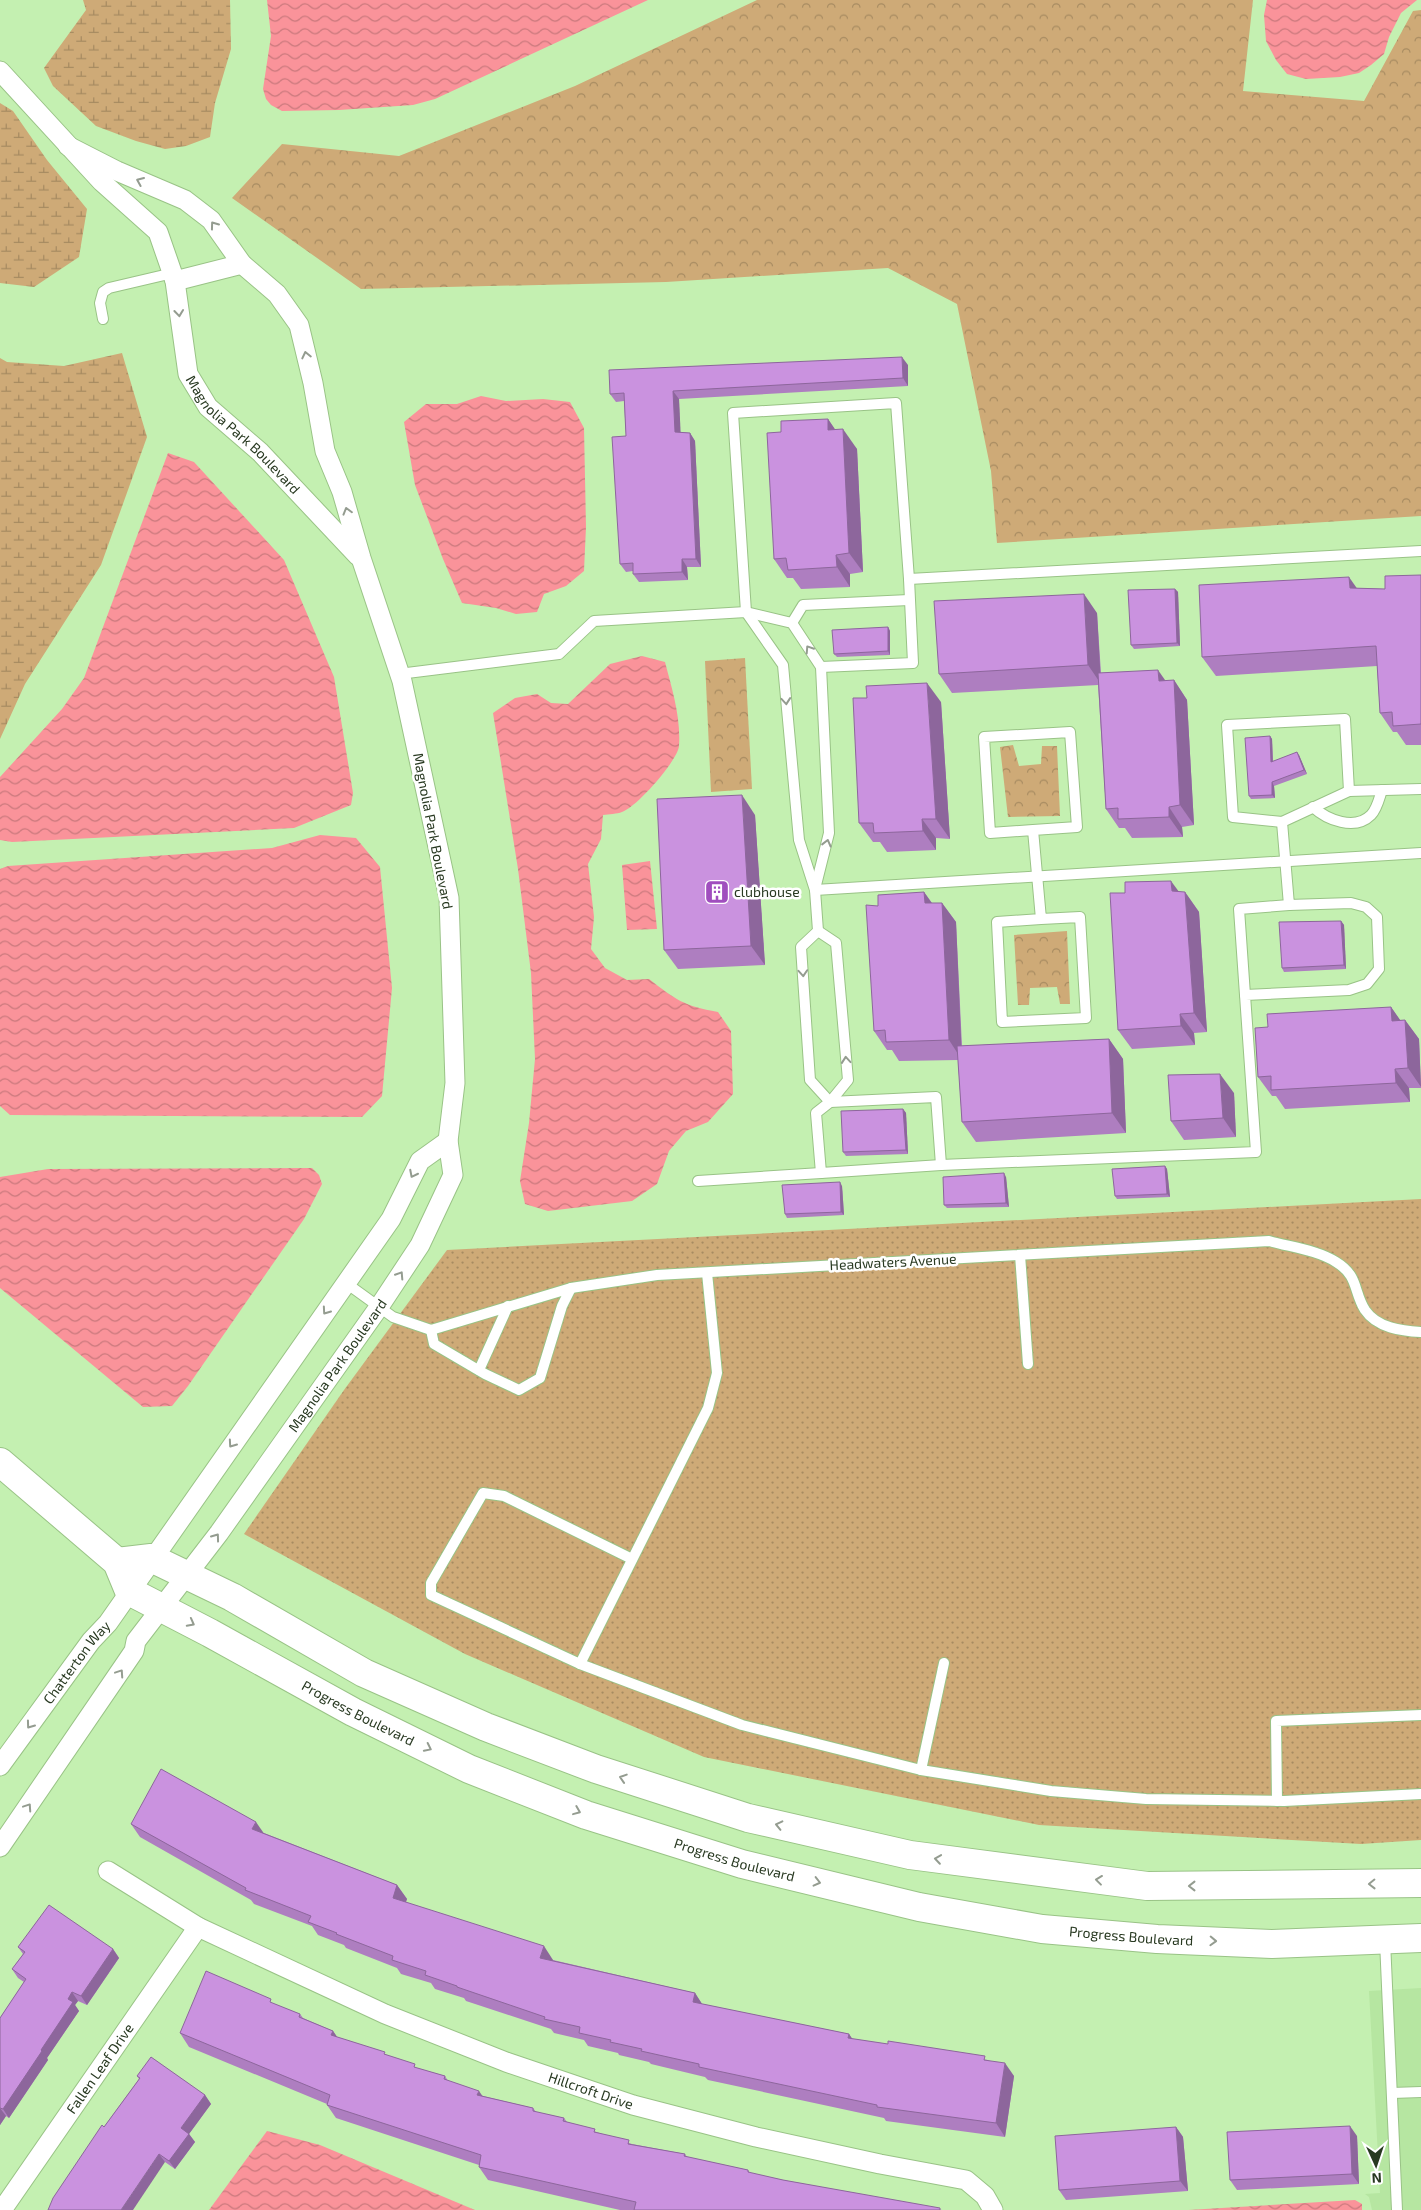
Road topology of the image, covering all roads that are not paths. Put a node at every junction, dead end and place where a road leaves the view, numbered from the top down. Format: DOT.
graph roads {
  1 [pos="0,71"];
  2 [pos="68,146"];
  3 [pos="242,264"];
  4 [pos="174,277"];
  5 [pos="103,319"];
  6 [pos="1421,551"];
  7 [pos="361,558"];
  8 [pos="908,578"];
  9 [pos="909,600"];
  10 [pos="746,612"];
  11 [pos="792,623"];
  12 [pos="821,667"];
  13 [pos="399,674"];
  14 [pos="1421,789"];
  15 [pos="1382,790"];
  16 [pos="1349,791"];
  17 [pos="1314,807"];
  18 [pos="1282,822"];
  19 [pos="1033,830"];
  20 [pos="1421,853"];
  21 [pos="1284,860"];
  22 [pos="1038,876"];
  23 [pos="815,890"];
  24 [pos="1288,905"];
  25 [pos="1041,919"];
  26 [pos="818,931"];
  27 [pos="1244,995"];
  28 [pos="830,1102"];
  29 [pos="448,1141"];
  30 [pos="941,1165"];
  31 [pos="821,1173"];
  32 [pos="698,1181"];
  33 [pos="1020,1255"];
  34 [pos="707,1273"];
  35 [pos="346,1283"];
  36 [pos="571,1288"];
  37 [pos="508,1306"];
  38 [pos="379,1307"];
  39 [pos="431,1330"];
  40 [pos="1421,1332"];
  41 [pos="1028,1364"];
  42 [pos="479,1370"];
  43 [pos="0,1462"];
  44 [pos="151,1558"];
  45 [pos="632,1559"];
  46 [pos="117,1562"];
  47 [pos="187,1576"];
  48 [pos="129,1591"];
  49 [pos="161,1607"];
  50 [pos="944,1663"];
  51 [pos="580,1664"];
  52 [pos="1421,1715"];
  53 [pos="0,1766"];
  54 [pos="921,1770"];
  55 [pos="1421,1794"];
  56 [pos="1277,1801"];
  57 [pos="0,1847"];
  58 [pos="108,1871"];
  59 [pos="1421,1883"];
  60 [pos="198,1927"];
  61 [pos="1421,1938"];
  62 [pos="1385,1940"];
  63 [pos="1421,2092"];
  64 [pos="1392,2093"];
  65 [pos="2,2210"];
  66 [pos="993,2210"];
  67 [pos="1397,2210"];
  1 -- 2 [label="street, Magnolia Park Boulevard"];
  3 -- 2 [label="street, Magnolia Park Boulevard, one-way"];
  2 -- 4 [label="street, Magnolia Park Boulevard"];
  3 -- 4 [label="street"];
  7 -- 3 [label="street, Magnolia Park Boulevard, one-way"];
  4 -- 5 [label="lane"];
  4 -- 7 [label="street, Magnolia Park Boulevard, one-way"];
  6 -- 8 [label="lane"];
  7 -- 13 [label="street, Magnolia Park Boulevard"];
  8 -- 9 [label="lane"];
  8 -- 10 [label="lane"];
  9 -- 11 [label="lane"];
  9 -- 12 [label="lane"];
  10 -- 11 [label="lane"];
  10 -- 13 [label="lane"];
  10 -- 23 [label="lane, one-way"];
  12 -- 11 [label="lane, one-way"];
  23 -- 12 [label="lane, one-way"];
  13 -- 29 [label="street, Magnolia Park Boulevard"];
  14 -- 15 [label="lane"];
  15 -- 16 [label="lane"];
  15 -- 17 [label="lane"];
  16 -- 17 [label="lane"];
  16 -- 18 [label="lane"];
  17 -- 18 [label="lane"];
  18 -- 21 [label="lane"];
  19 -- 19 [label="lane"];
  19 -- 22 [label="lane"];
  20 -- 21 [label="lane"];
  21 -- 22 [label="lane"];
  21 -- 24 [label="lane"];
  22 -- 23 [label="lane"];
  22 -- 25 [label="lane"];
  23 -- 26 [label="lane"];
  24 -- 27 [label="lane"];
  24 -- 27 [label="lane"];
  25 -- 25 [label="lane"];
  26 -- 28 [label="lane, one-way"];
  28 -- 26 [label="lane, one-way"];
  27 -- 30 [label="lane"];
  28 -- 30 [label="lane"];
  28 -- 31 [label="lane"];
  29 -- 35 [label="street, one-way"];
  38 -- 29 [label="street, Magnolia Park Boulevard, one-way"];
  30 -- 31 [label="lane"];
  31 -- 32 [label="lane"];
  33 -- 34 [label="lane, Headwaters Avenue"];
  33 -- 40 [label="lane, Headwaters Avenue"];
  33 -- 41 [label="lane"];
  34 -- 36 [label="lane, Headwaters Avenue"];
  34 -- 45 [label="lane"];
  35 -- 38 [label="lane"];
  35 -- 44 [label="street, one-way"];
  36 -- 37 [label="lane, Headwaters Avenue"];
  36 -- 42 [label="lane"];
  37 -- 39 [label="lane, Headwaters Avenue"];
  37 -- 42 [label="lane"];
  38 -- 39 [label="lane"];
  47 -- 38 [label="street, Magnolia Park Boulevard, one-way"];
  39 -- 42 [label="lane"];
  43 -- 46 [label="main road"];
  44 -- 46 [label="main road"];
  44 -- 47 [label="main road"];
  44 -- 48 [label="street, Chatterton Way"];
  45 -- 51 [label="lane"];
  45 -- 51 [label="lane"];
  46 -- 48 [label="main road"];
  47 -- 49 [label="street, Magnolia Park Boulevard"];
  59 -- 47 [label="main road, one-way"];
  48 -- 49 [label="main road, Progress Boulevard"];
  48 -- 53 [label="street, Chatterton Way, one-way"];
  57 -- 49 [label="street, Magnolia Park Boulevard, one-way"];
  49 -- 62 [label="main road, Progress Boulevard, one-way"];
  50 -- 54 [label="lane"];
  51 -- 54 [label="lane"];
  52 -- 56 [label="lane"];
  54 -- 56 [label="lane"];
  55 -- 56 [label="lane"];
  58 -- 60 [label="street, Hillcroft Drive"];
  60 -- 65 [label="street, Fallen Leaf Drive"];
  60 -- 66 [label="street, Hillcroft Drive"];
  61 -- 62 [label="main road, Progress Boulevard"];
  62 -- 64 [label="lane"];
  63 -- 64 [label="lane"];
  64 -- 67 [label="lane"];
}
